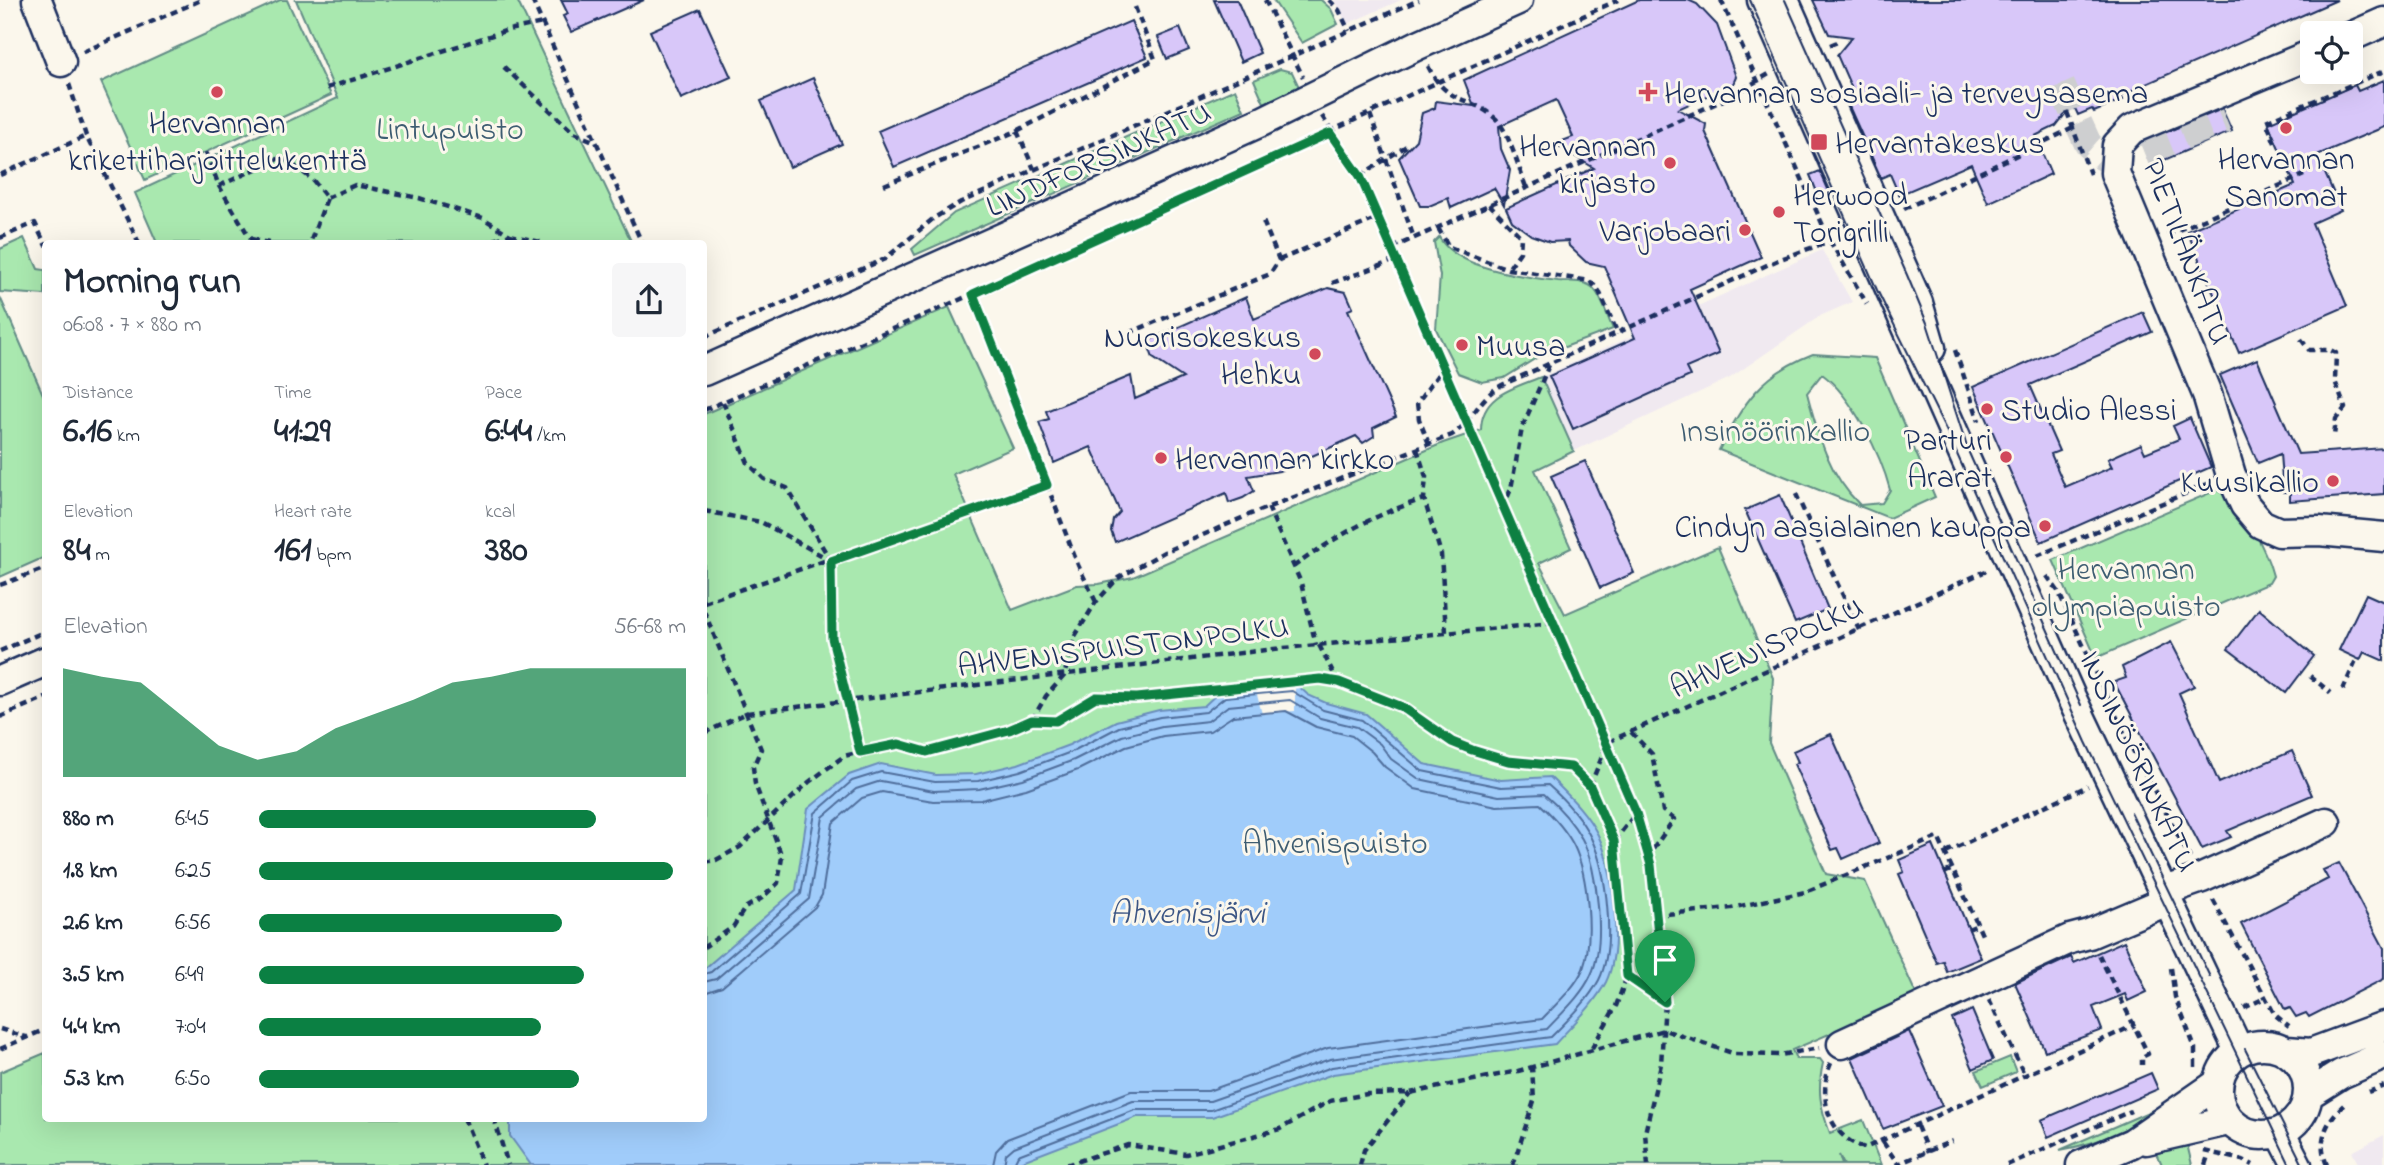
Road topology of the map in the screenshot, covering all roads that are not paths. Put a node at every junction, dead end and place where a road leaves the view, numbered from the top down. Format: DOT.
graph roads {
  1 [pos="37,0"];
  2 [pos="1518,0"];
  3 [pos="1762,0"];
  4 [pos="1784,0"];
  5 [pos="2384,22"];
  6 [pos="2363,31"];
  7 [pos="2300,59"];
  8 [pos="61,62"];
  9 [pos="707,370"];
  10 [pos="1949,422"];
  11 [pos="2384,517"];
  12 [pos="2350,532"];
  13 [pos="2384,537"];
  14 [pos="2384,552"];
  15 [pos="42,663"];
  16 [pos="0,681"];
  17 [pos="2326,822"];
  18 [pos="2164,896"];
  19 [pos="2384,1026"];
  20 [pos="1842,1044"];
  21 [pos="2239,1051"];
  22 [pos="2287,1051"];
  23 [pos="2384,1055"];
  24 [pos="2217,1084"];
  25 [pos="2308,1094"];
  26 [pos="2228,1121"];
  27 [pos="2280,1132"];
  28 [pos="2132,1143"];
  29 [pos="2309,1159"];
  30 [pos="2081,1165"];
  1 -- 8 [label="street"];
  2 -- 9 [label="street, LINDFORSINKATU"];
  3 -- 10 [label="street, INSINÖÖRINKATU"];
  4 -- 10 [label="street, INSINÖÖRINKATU"];
  5 -- 6 [label="street"];
  7 -- 12 [label="street, PIETILÄNKATU"];
  10 -- 18 [label="street, INSINÖÖRINKATU"];
  11 -- 12 [label="street"];
  12 -- 13 [label="street"];
  12 -- 14 [label="street"];
  15 -- 16 [label="street"];
  17 -- 18 [label="street"];
  18 -- 20 [label="street"];
  18 -- 21 [label="street, INSINÖÖRINKATU"];
  19 -- 22 [label="street"];
  21 -- 22 [label="street"];
  21 -- 24 [label="street"];
  22 -- 25 [label="street"];
  23 -- 25 [label="street"];
  24 -- 26 [label="street"];
  24 -- 28 [label="street"];
  25 -- 27 [label="street"];
  26 -- 27 [label="street"];
  26 -- 28 [label="street"];
  27 -- 29 [label="street"];
  28 -- 30 [label="street"];
}
